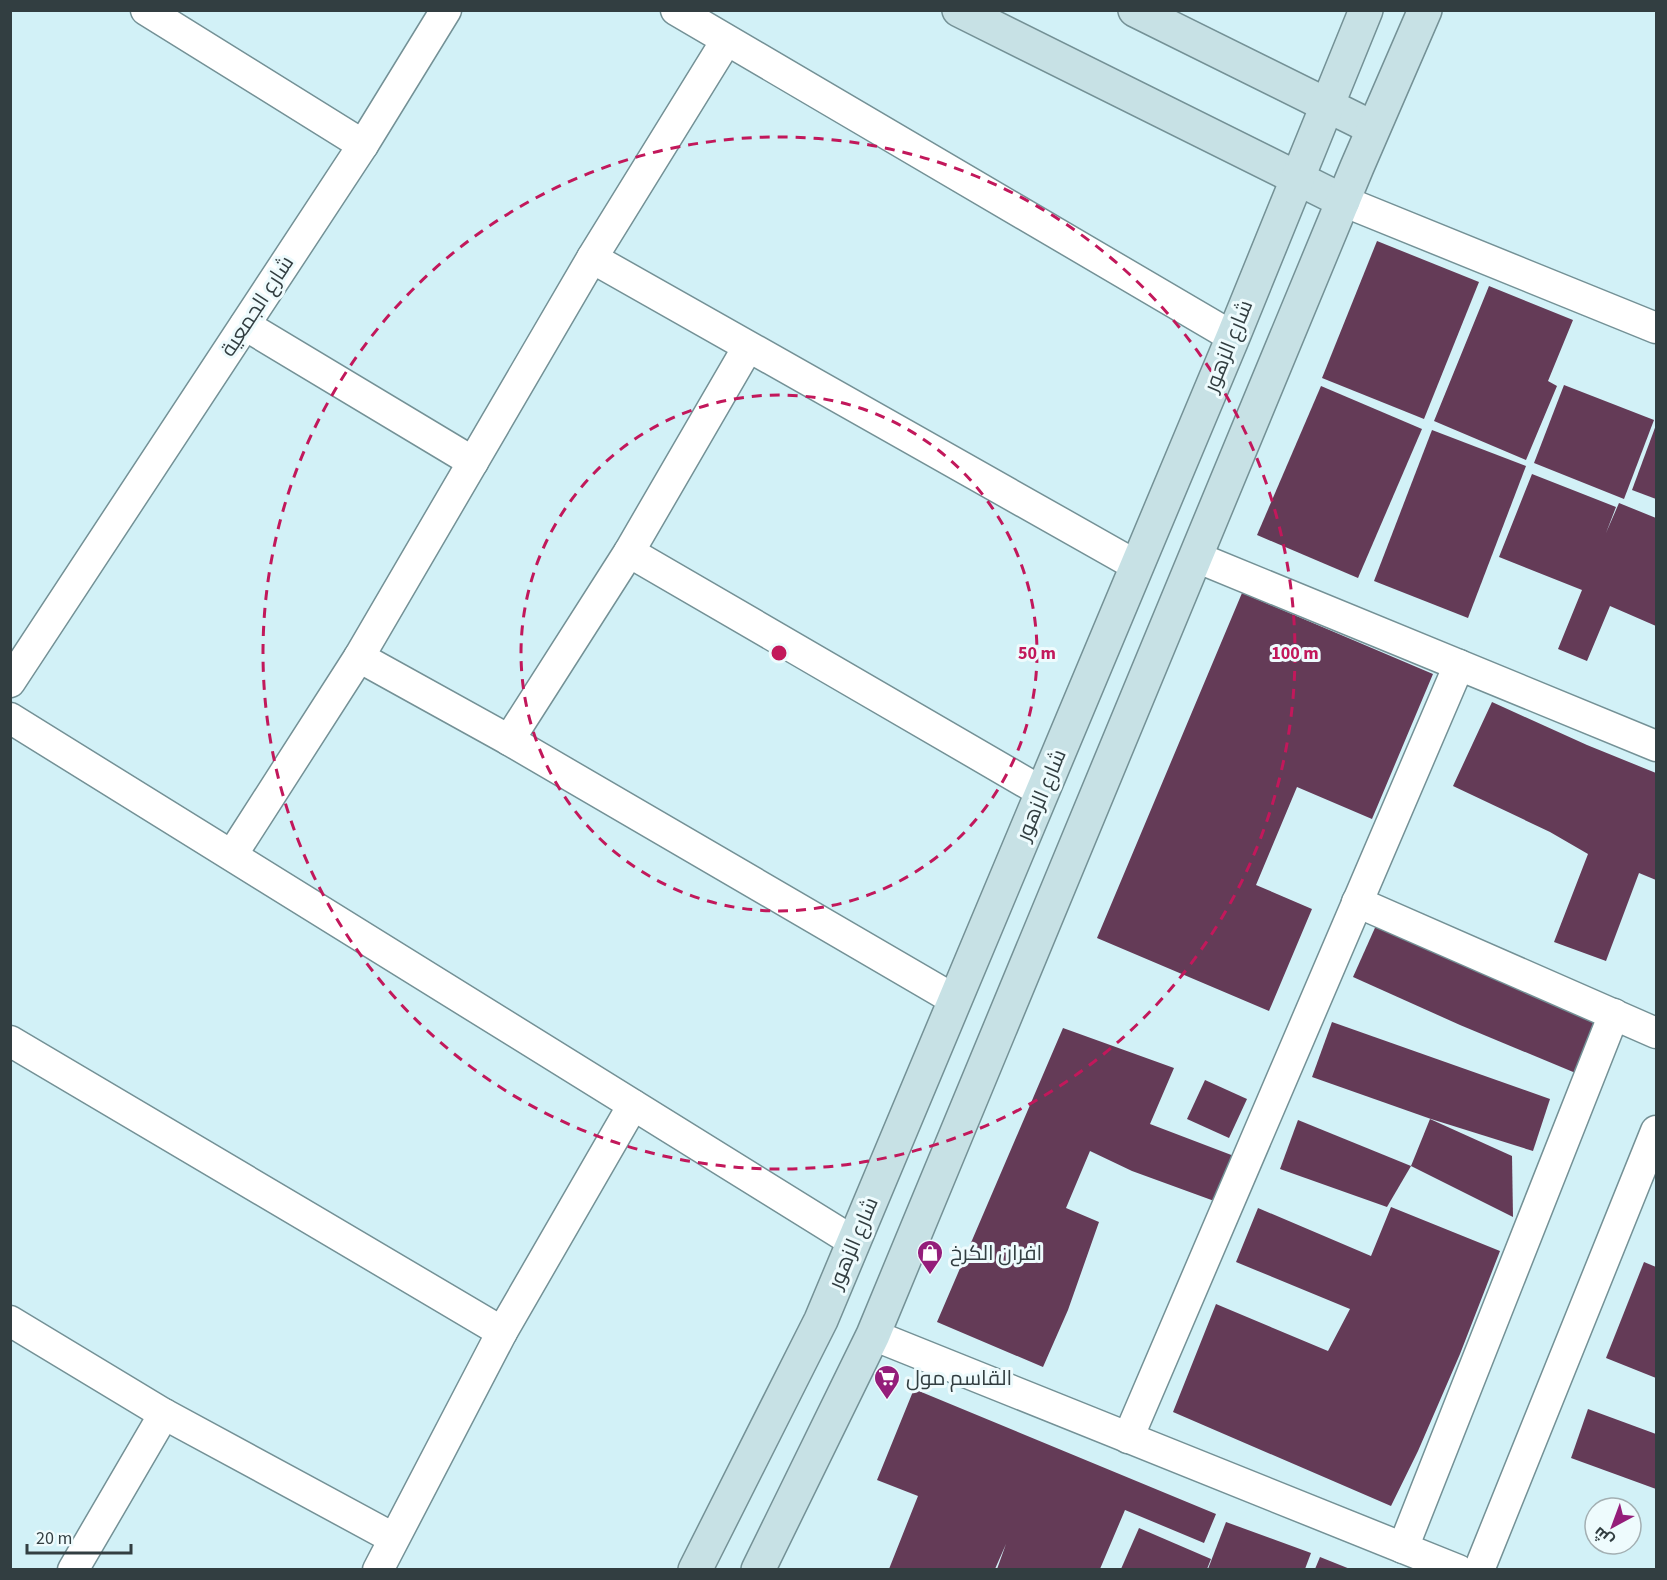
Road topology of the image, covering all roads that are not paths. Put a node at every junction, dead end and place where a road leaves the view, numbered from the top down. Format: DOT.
graph roads {
  1 [pos="146,10"];
  2 [pos="446,10"];
  3 [pos="676,10"];
  4 [pos="959,10"];
  5 [pos="1135,10"];
  6 [pos="1366,10"];
  7 [pos="1425,10"];
  8 [pos="726,41"];
  9 [pos="1326,105"];
  10 [pos="1373,128"];
  11 [pos="363,145"];
  12 [pos="1297,179"];
  13 [pos="1343,201"];
  14 [pos="592,258"];
  15 [pos="245,325"];
  16 [pos="1656,328"];
  17 [pos="1233,337"];
  18 [pos="748,347"];
  19 [pos="473,462"];
  20 [pos="629,552"];
  21 [pos="1196,557"];
  22 [pos="1137,566"];
  23 [pos="359,657"];
  24 [pos="1459,665"];
  25 [pos="10,682"];
  26 [pos="10,718"];
  27 [pos="509,740"];
  28 [pos="1656,746"];
  29 [pos="1042,792"];
  30 [pos="232,855"];
  31 [pos="1357,903"];
  32 [pos="955,1000"];
  33 [pos="1614,1014"];
  34 [pos="1656,1033"];
  35 [pos="938,1040"];
  36 [pos="10,1041"];
  37 [pos="986,1062"];
  38 [pos="633,1105"];
  39 [pos="1656,1131"];
  40 [pos="854,1242"];
  41 [pos="10,1321"];
  42 [pos="502,1332"];
  43 [pos="873,1335"];
  44 [pos="164,1414"];
  45 [pos="1128,1438"];
  46 [pos="393,1538"];
  47 [pos="1403,1548"];
  48 [pos="73,1569"];
  49 [pos="378,1569"];
  50 [pos="695,1569"];
  51 [pos="759,1569"];
  52 [pos="1458,1569"];
  53 [pos="1479,1569"];
  1 -- 11 [label="street"];
  2 -- 11 [label="street, شارع الجمعية"];
  3 -- 8 [label="street"];
  4 -- 12 [label="main road"];
  5 -- 9 [label="main road"];
  6 -- 9 [label="main road, شارع الزهور"];
  7 -- 10 [label="main road"];
  8 -- 14 [label="street"];
  8 -- 17 [label="street"];
  9 -- 10 [label="main road"];
  9 -- 12 [label="main road, شارع الزهور"];
  10 -- 13 [label="main road"];
  11 -- 15 [label="street, شارع الجمعية"];
  12 -- 13 [label="main road"];
  12 -- 17 [label="main road, شارع الزهور"];
  13 -- 16 [label="street"];
  13 -- 21 [label="main road"];
  14 -- 18 [label="street"];
  14 -- 19 [label="street"];
  15 -- 19 [label="street"];
  15 -- 25 [label="street, شارع الجمعية"];
  17 -- 22 [label="main road, شارع الزهور"];
  18 -- 20 [label="street"];
  18 -- 22 [label="street"];
  19 -- 23 [label="street"];
  20 -- 27 [label="street"];
  20 -- 29 [label="street"];
  21 -- 24 [label="street"];
  21 -- 37 [label="main road"];
  22 -- 29 [label="main road, شارع الزهور"];
  23 -- 27 [label="street"];
  23 -- 30 [label="street"];
  24 -- 28 [label="street"];
  24 -- 31 [label="street"];
  26 -- 30 [label="street"];
  27 -- 32 [label="street"];
  29 -- 32 [label="main road, شارع الزهور"];
  30 -- 38 [label="street"];
  31 -- 33 [label="street"];
  31 -- 45 [label="street"];
  32 -- 35 [label="main road, شارع الزهور"];
  33 -- 34 [label="street"];
  33 -- 47 [label="street"];
  35 -- 37 [label="main road"];
  35 -- 40 [label="main road, شارع الزهور"];
  36 -- 42 [label="street"];
  37 -- 43 [label="main road"];
  38 -- 40 [label="street"];
  38 -- 42 [label="street"];
  39 -- 53 [label="street"];
  40 -- 50 [label="main road, شارع الزهور"];
  41 -- 44 [label="street"];
  42 -- 46 [label="street"];
  43 -- 45 [label="street"];
  43 -- 51 [label="main road"];
  44 -- 46 [label="street"];
  44 -- 48 [label="street"];
  45 -- 47 [label="street"];
  46 -- 49 [label="street"];
  47 -- 52 [label="street"];
}
